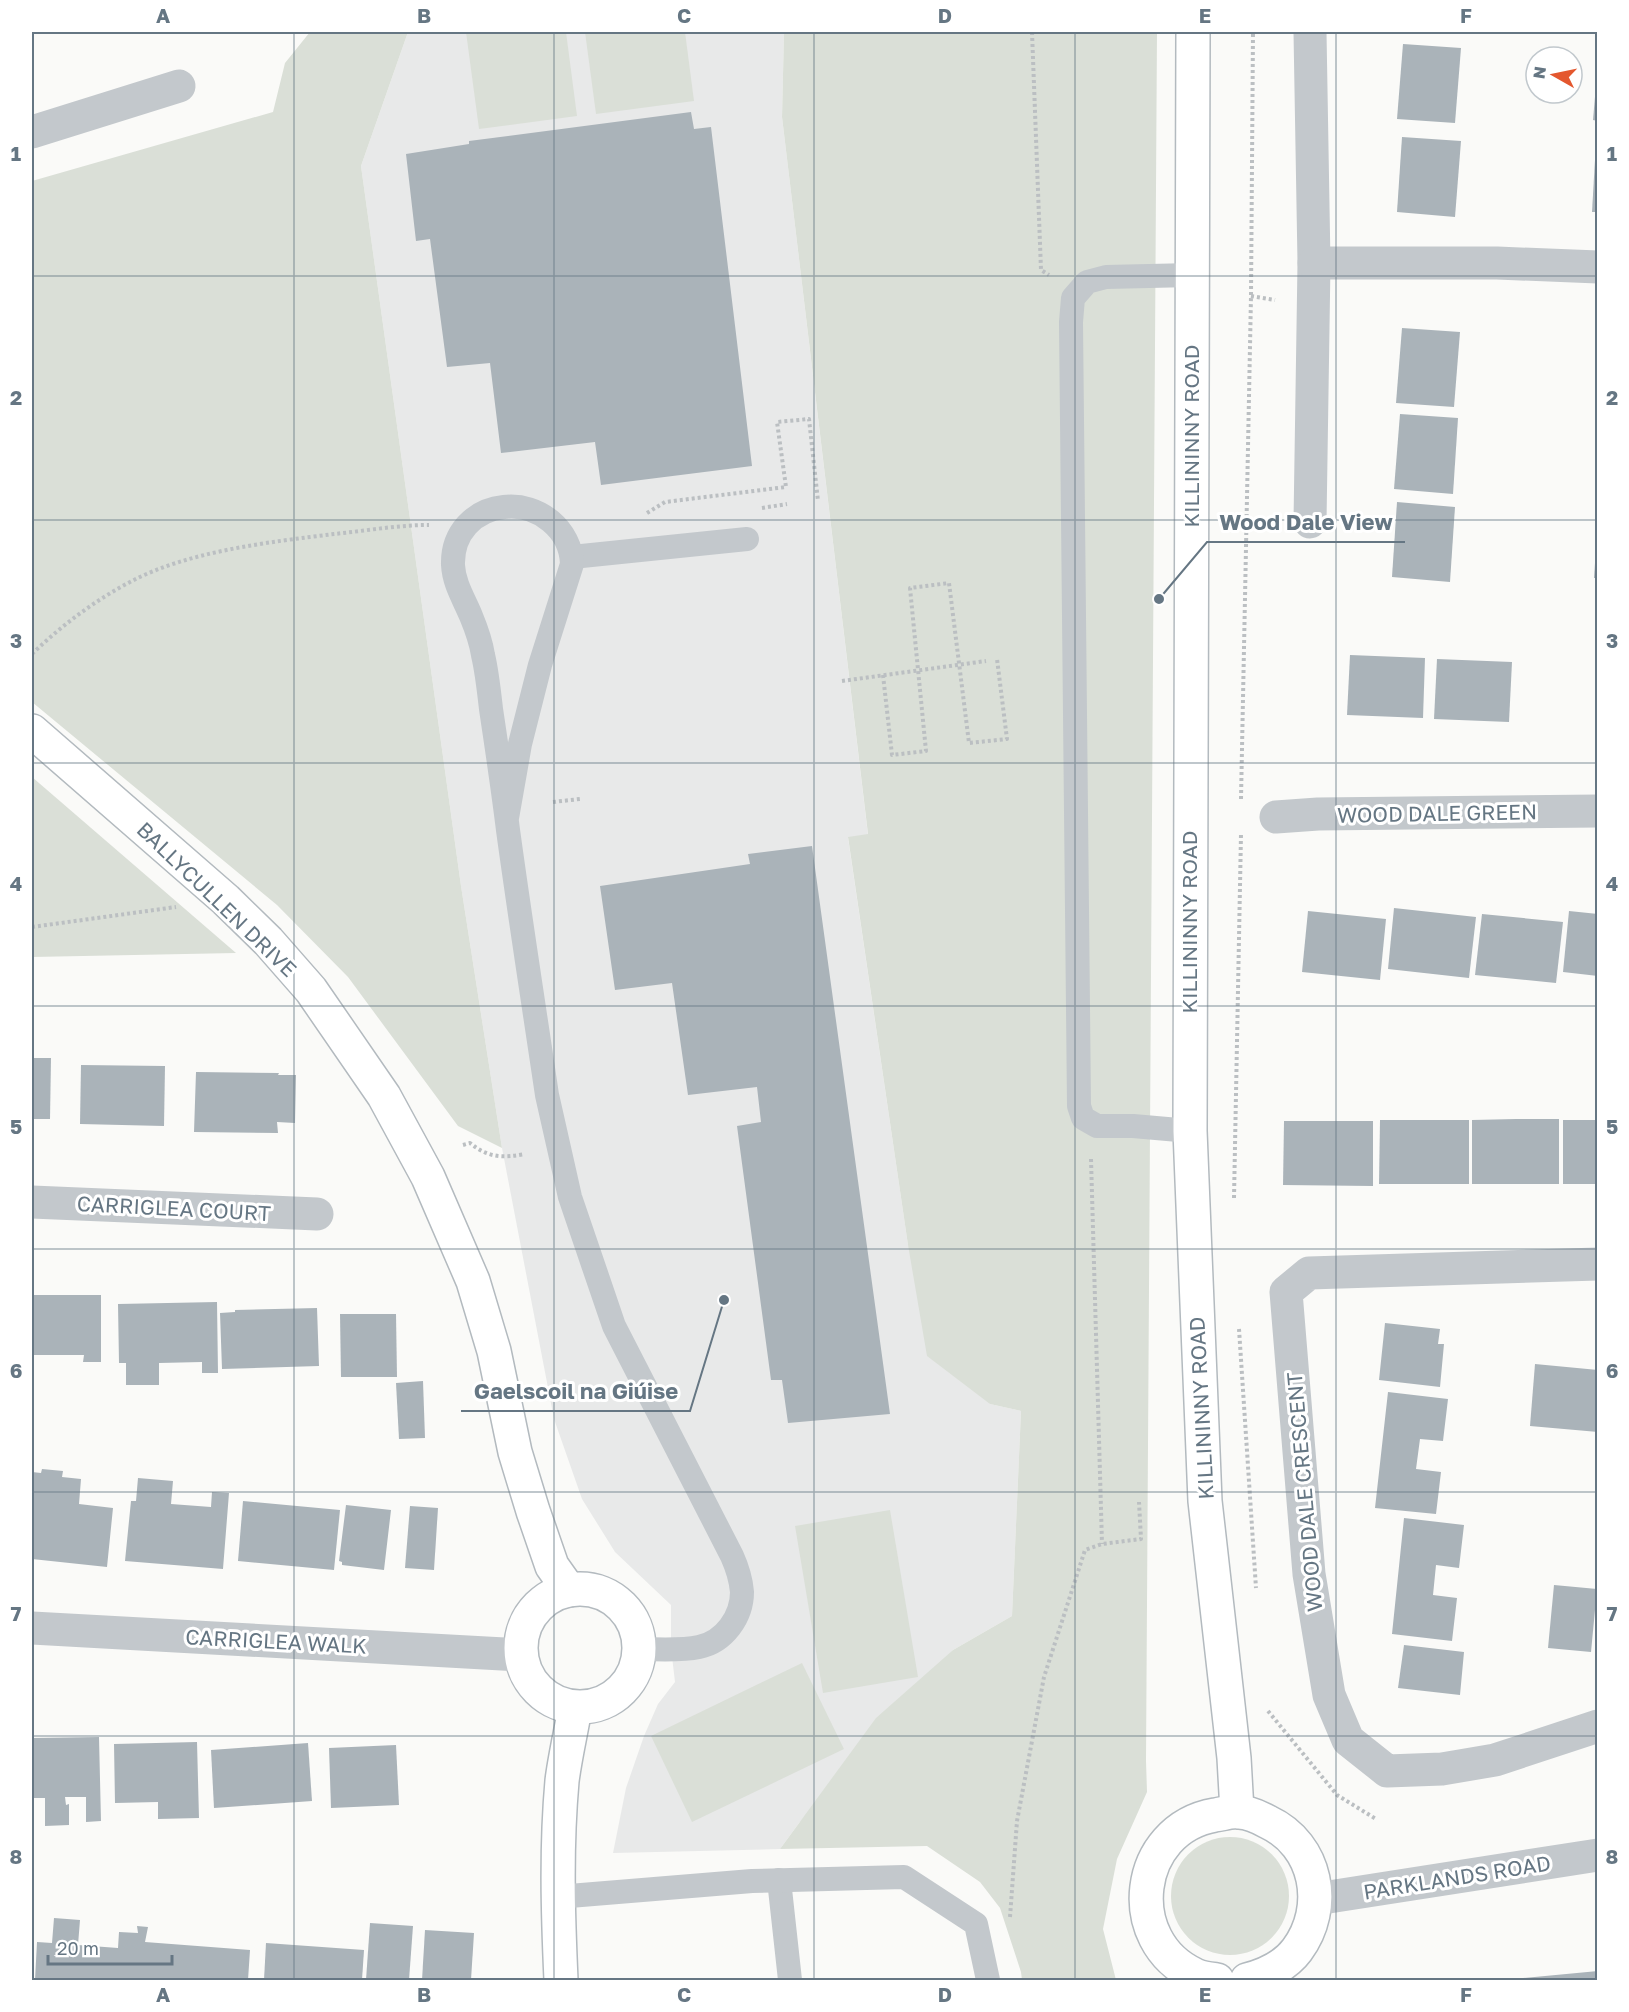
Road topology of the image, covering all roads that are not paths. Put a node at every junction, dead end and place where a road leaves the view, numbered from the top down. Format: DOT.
graph roads {
  1 [pos="1193,32"];
  2 [pos="1310,32"];
  3 [pos="179,86"];
  4 [pos="32,132"];
  5 [pos="1314,263"];
  6 [pos="1598,267"];
  7 [pos="1192,275"];
  8 [pos="1310,522"];
  9 [pos="747,539"];
  10 [pos="572,557"];
  11 [pos="32,731"];
  12 [pos="1598,811"];
  13 [pos="1276,817"];
  14 [pos="507,818"];
  15 [pos="1190,1131"];
  16 [pos="32,1202"];
  17 [pos="317,1214"];
  18 [pos="1598,1264"];
  19 [pos="569,1590"];
  20 [pos="32,1628"];
  21 [pos="638,1649"];
  22 [pos="521,1655"];
  23 [pos="575,1708"];
  24 [pos="1598,1726"];
  25 [pos="1237,1811"];
  26 [pos="1598,1855"];
  27 [pos="779,1880"];
  28 [pos="557,1897"];
  29 [pos="1316,1899"];
  30 [pos="561,1980"];
  31 [pos="790,1980"];
  32 [pos="988,1980"];
  33 [pos="1217,1980"];
  34 [pos="1247,1980"];
  1 -- 7 [label="main road, KILLININNY ROAD"];
  2 -- 5 [label="street"];
  3 -- 4 [label="street"];
  5 -- 6 [label="street"];
  5 -- 8 [label="street"];
  7 -- 15 [label="main road, KILLININNY ROAD"];
  7 -- 15 [label="lane"];
  9 -- 10 [label="lane"];
  10 -- 14 [label="lane"];
  10 -- 14 [label="lane"];
  11 -- 19 [label="main road, BALLYCULLEN DRIVE"];
  12 -- 13 [label="street, WOOD DALE GREEN"];
  14 -- 21 [label="lane"];
  15 -- 25 [label="main road, KILLININNY ROAD"];
  16 -- 17 [label="street, CARRIGLEA COURT"];
  18 -- 24 [label="street, WOOD DALE CRESCENT"];
  19 -- 21 [label="main road"];
  19 -- 22 [label="main road"];
  20 -- 22 [label="street, CARRIGLEA WALK"];
  21 -- 23 [label="main road"];
  22 -- 23 [label="main road"];
  23 -- 28 [label="main road"];
  25 -- 29 [label="main road"];
  25 -- 33 [label="main road"];
  26 -- 29 [label="street, PARKLANDS ROAD"];
  27 -- 28 [label="lane"];
  27 -- 31 [label="lane"];
  27 -- 32 [label="lane"];
  28 -- 30 [label="main road"];
  29 -- 34 [label="main road"];
}
